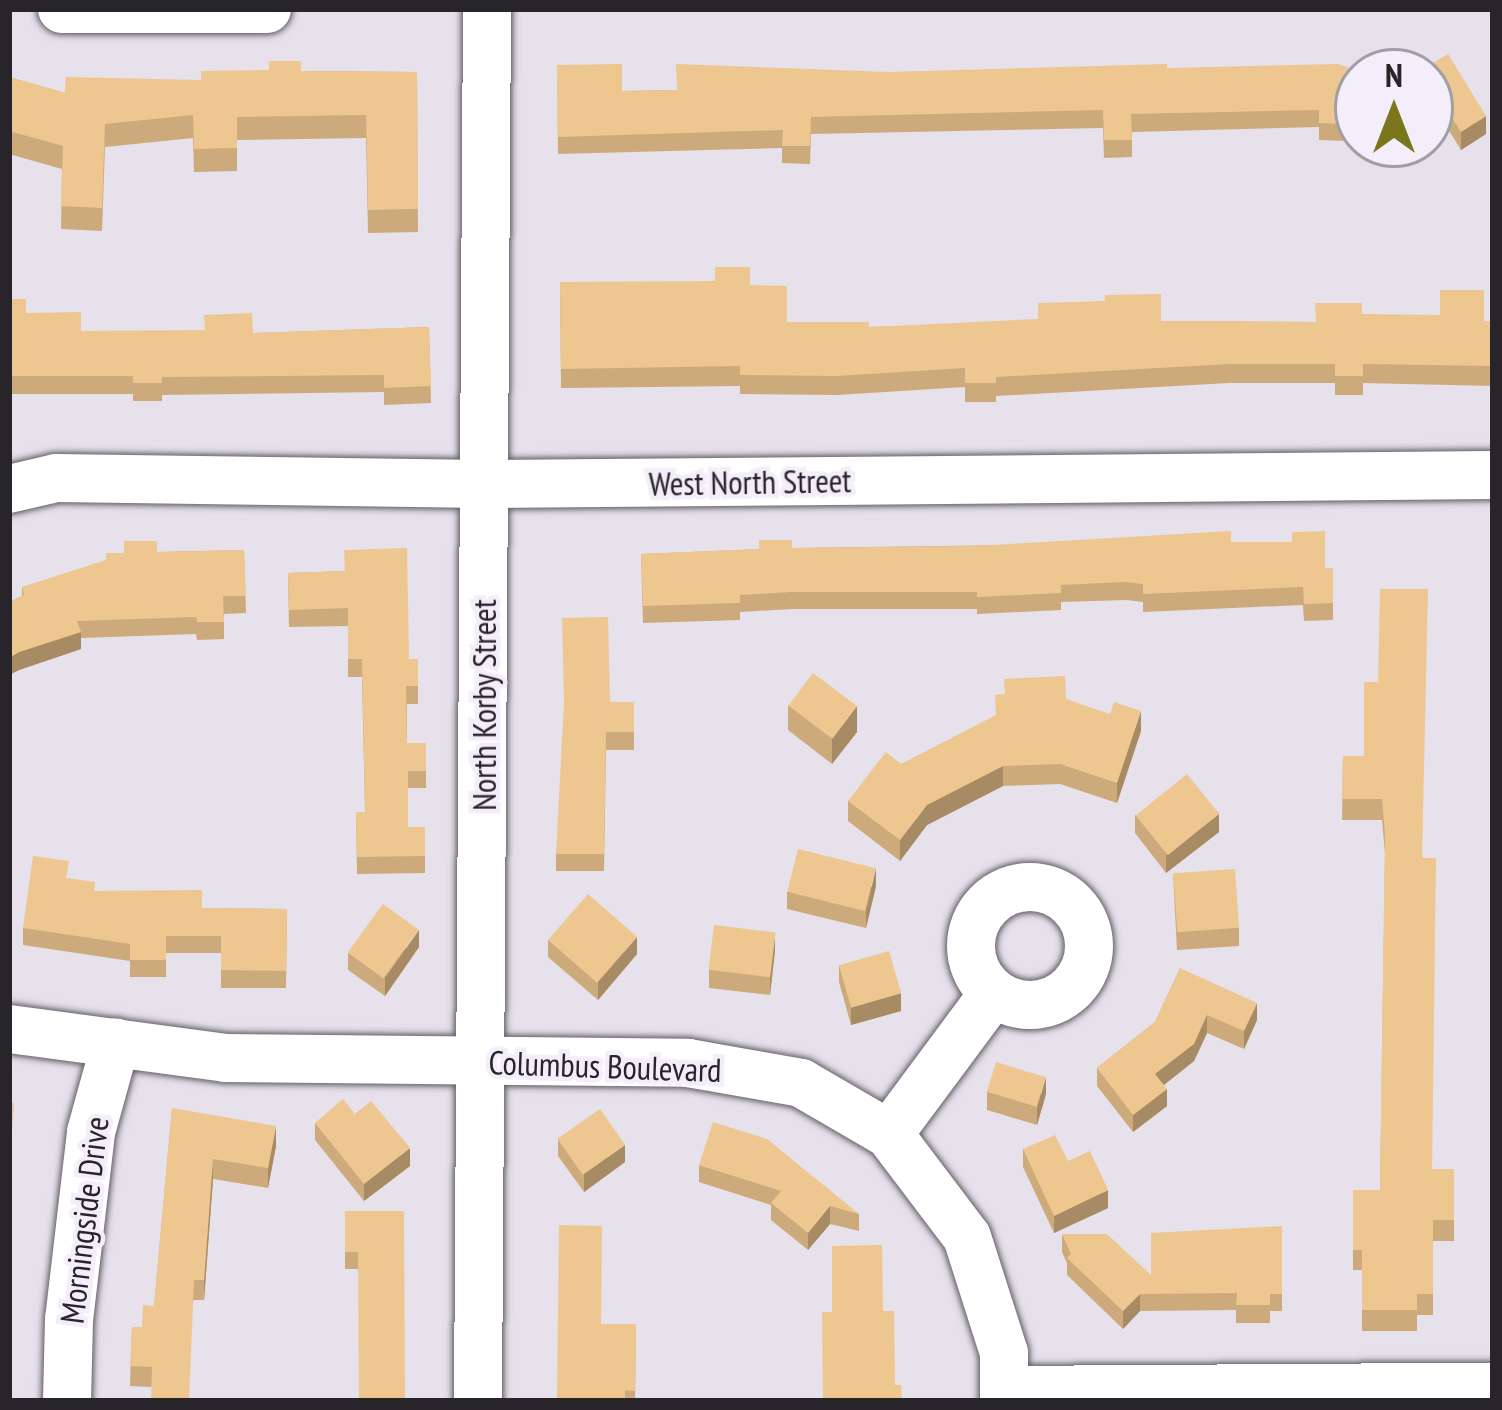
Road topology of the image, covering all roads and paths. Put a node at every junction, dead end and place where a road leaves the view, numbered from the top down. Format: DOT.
graph roads {
  1 [pos="62,9"];
  2 [pos="267,9"];
  3 [pos="487,9"];
  4 [pos="1493,475"];
  5 [pos="485,484"];
  6 [pos="9,489"];
  7 [pos="993,994"];
  8 [pos="9,1029"];
  9 [pos="116,1042"];
  10 [pos="481,1061"];
  11 [pos="889,1134"];
  12 [pos="1493,1387"];
  13 [pos="1004,1395"];
  14 [pos="67,1401"];
  15 [pos="478,1401"];
  1 -- 2 [label="street"];
  3 -- 5 [label="street, North Korby Street"];
  4 -- 5 [label="street, West North Street"];
  5 -- 6 [label="street, West North Street"];
  5 -- 10 [label="street, North Korby Street"];
  7 -- 11 [label="street"];
  8 -- 9 [label="street, Columbus Boulevard"];
  9 -- 10 [label="street, Columbus Boulevard"];
  9 -- 14 [label="street, Morningside Drive"];
  10 -- 11 [label="street, Columbus Boulevard"];
  10 -- 15 [label="street, North Korby Street"];
  11 -- 13 [label="street, Columbus Boulevard"];
  12 -- 13 [label="street"];
}
